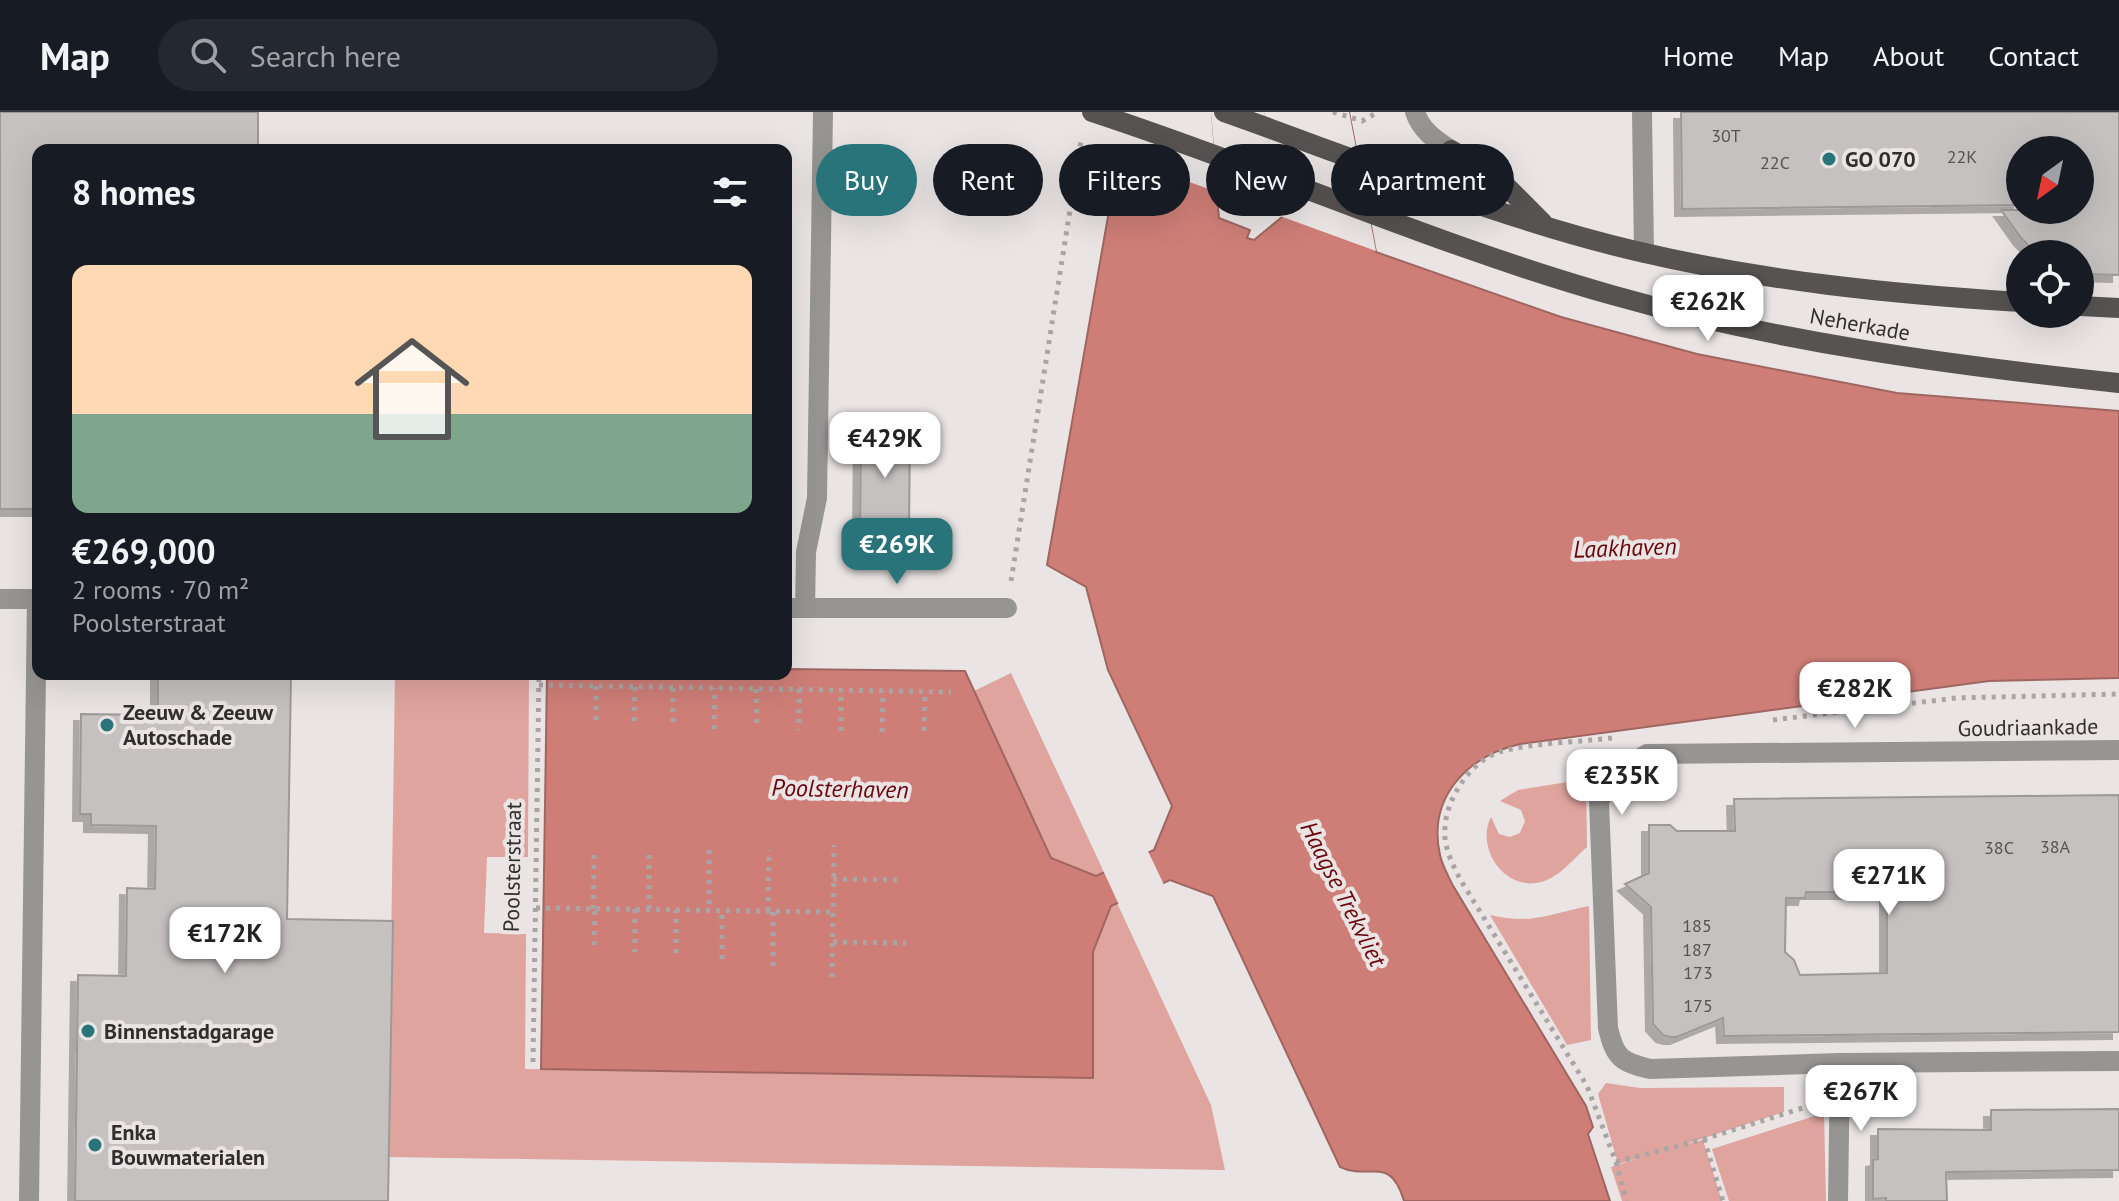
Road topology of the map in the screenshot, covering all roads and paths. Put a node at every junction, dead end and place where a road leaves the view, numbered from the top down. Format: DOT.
graph roads {
  1 [pos="823,112"];
  2 [pos="1092,112"];
  3 [pos="1224,112"];
  4 [pos="1333,112"];
  5 [pos="1378,112"];
  6 [pos="1415,112"];
  7 [pos="1642,112"];
  8 [pos="1082,140"];
  9 [pos="1443,144"];
  10 [pos="1514,194"];
  11 [pos="1545,226"];
  12 [pos="1644,253"];
  13 [pos="2006,301"];
  14 [pos="2094,307"];
  15 [pos="2119,308"];
  16 [pos="2119,383"];
  17 [pos="0,599"];
  18 [pos="32,599"];
  19 [pos="796,608"];
  20 [pos="1007,608"];
  21 [pos="36,680"];
  22 [pos="539,680"];
  23 [pos="539,685"];
  24 [pos="596,686"];
  25 [pos="635,687"];
  26 [pos="673,687"];
  27 [pos="715,688"];
  28 [pos="756,689"];
  29 [pos="799,689"];
  30 [pos="841,690"];
  31 [pos="883,691"];
  32 [pos="925,692"];
  33 [pos="951,692"];
  34 [pos="2119,694"];
  35 [pos="1767,720"];
  36 [pos="596,721"];
  37 [pos="634,721"];
  38 [pos="673,722"];
  39 [pos="714,729"];
  40 [pos="757,729"];
  41 [pos="799,730"];
  42 [pos="841,731"];
  43 [pos="924,731"];
  44 [pos="882,732"];
  45 [pos="1625,737"];
  46 [pos="2119,750"];
  47 [pos="834,845"];
  48 [pos="649,849"];
  49 [pos="709,850"];
  50 [pos="769,850"];
  51 [pos="594,854"];
  52 [pos="833,879"];
  53 [pos="900,880"];
  54 [pos="536,908"];
  55 [pos="594,908"];
  56 [pos="635,909"];
  57 [pos="649,909"];
  58 [pos="676,910"];
  59 [pos="709,910"];
  60 [pos="722,910"];
  61 [pos="771,911"];
  62 [pos="833,912"];
  63 [pos="833,942"];
  64 [pos="906,943"];
  65 [pos="594,945"];
  66 [pos="635,952"];
  67 [pos="676,953"];
  68 [pos="722,959"];
  69 [pos="773,966"];
  70 [pos="832,977"];
  71 [pos="2119,1061"];
  72 [pos="533,1062"];
  73 [pos="1840,1063"];
  74 [pos="1840,1097"];
  75 [pos="1704,1139"];
  76 [pos="1616,1162"];
  77 [pos="29,1201"];
  78 [pos="1626,1201"];
  79 [pos="1723,1201"];
  80 [pos="1838,1201"];
  1 -- 19 [label="street"];
  2 -- 16 [label="main road, Neherkade"];
  3 -- 11 [label="main road, Neherkade"];
  4 -- 5 [label="path"];
  6 -- 9 [label="street"];
  7 -- 12 [label="street"];
  8 -- 20 [label="path"];
  10 -- 11 [label="main road"];
  11 -- 12 [label="main road, Neherkade"];
  12 -- 13 [label="main road, Neherkade"];
  14 -- 15 [label="main road"];
  17 -- 18 [label="street"];
  19 -- 20 [label="street"];
  21 -- 77 [label="street"];
  22 -- 23 [label="path, Poolsterstraat"];
  23 -- 24 [label="path"];
  23 -- 54 [label="path, Poolsterstraat"];
  24 -- 25 [label="path"];
  24 -- 36 [label="path"];
  25 -- 26 [label="path"];
  25 -- 37 [label="path"];
  26 -- 27 [label="path"];
  26 -- 38 [label="path"];
  27 -- 28 [label="path"];
  27 -- 39 [label="path"];
  28 -- 29 [label="path"];
  28 -- 40 [label="path"];
  29 -- 30 [label="path"];
  29 -- 41 [label="path"];
  30 -- 31 [label="path"];
  30 -- 42 [label="path"];
  31 -- 32 [label="path"];
  31 -- 44 [label="path"];
  32 -- 33 [label="path"];
  32 -- 43 [label="path"];
  34 -- 35 [label="path"];
  45 -- 76 [label="path"];
  46 -- 73 [label="street, Goudriaankade"];
  47 -- 52 [label="path"];
  48 -- 57 [label="path"];
  49 -- 59 [label="path"];
  50 -- 61 [label="path"];
  51 -- 55 [label="path"];
  52 -- 53 [label="path"];
  52 -- 62 [label="path"];
  54 -- 55 [label="path"];
  54 -- 72 [label="path, Poolsterstraat"];
  55 -- 56 [label="path"];
  55 -- 65 [label="path"];
  56 -- 57 [label="path"];
  56 -- 66 [label="path"];
  57 -- 58 [label="path"];
  58 -- 59 [label="path"];
  58 -- 67 [label="path"];
  59 -- 60 [label="path"];
  60 -- 61 [label="path"];
  60 -- 68 [label="path"];
  61 -- 62 [label="path"];
  61 -- 69 [label="path"];
  62 -- 63 [label="path"];
  63 -- 64 [label="path"];
  63 -- 70 [label="path"];
  71 -- 73 [label="street"];
  73 -- 74 [label="street"];
  74 -- 75 [label="path"];
  74 -- 80 [label="street"];
  75 -- 76 [label="path"];
  75 -- 79 [label="path"];
  76 -- 78 [label="path"];
}
